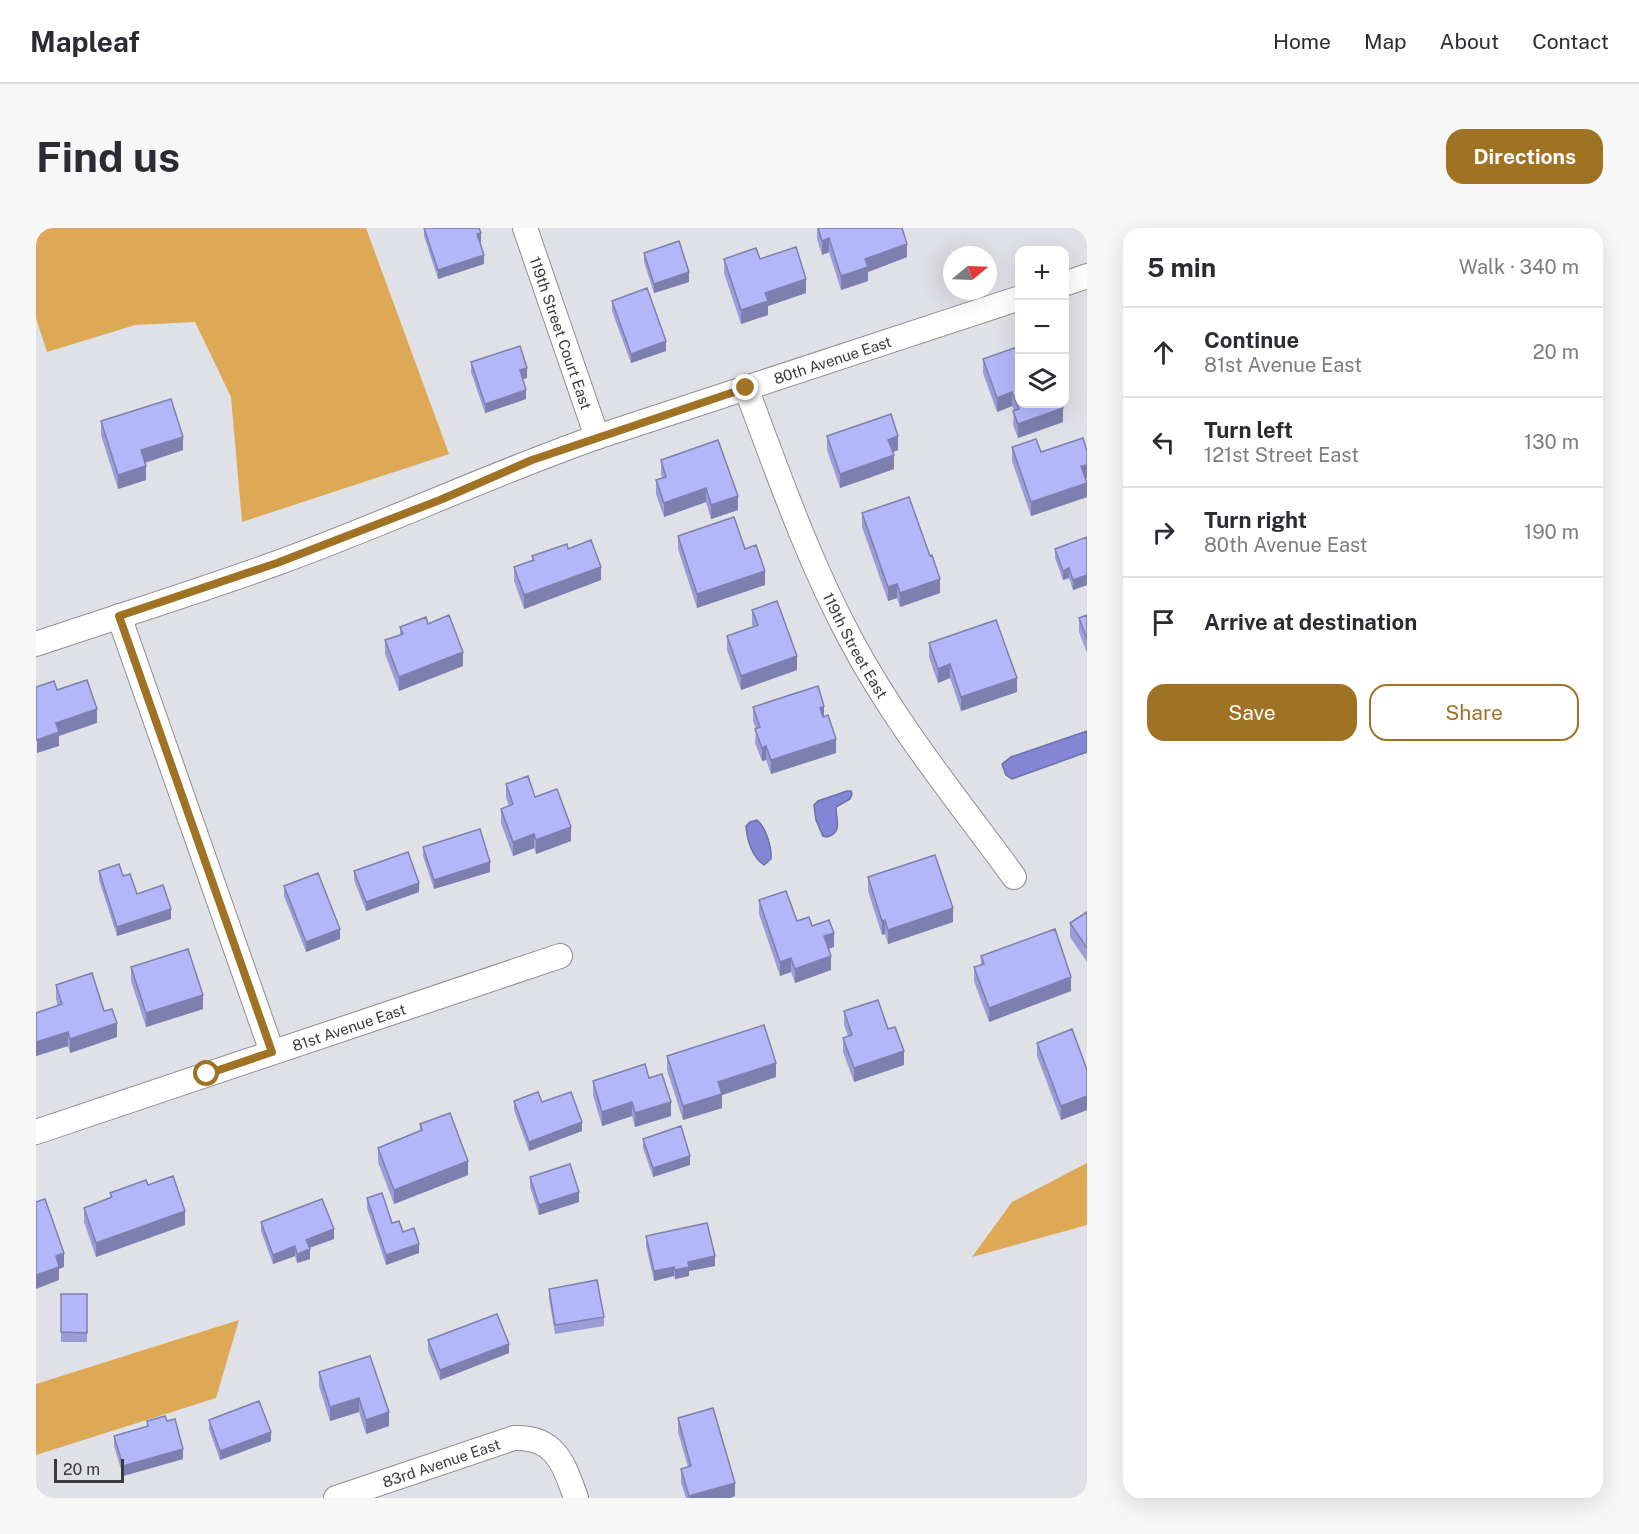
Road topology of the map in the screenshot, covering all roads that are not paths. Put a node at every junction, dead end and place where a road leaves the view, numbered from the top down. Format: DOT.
graph roads {
  1 [pos="525,228"];
  2 [pos="1087,276"];
  3 [pos="1069,283"];
  4 [pos="1015,300"];
  5 [pos="746,388"];
  6 [pos="597,437"];
  7 [pos="119,616"];
  8 [pos="36,644"];
  9 [pos="1014,877"];
  10 [pos="560,956"];
  11 [pos="272,1052"];
  12 [pos="36,1132"];
  13 [pos="336,1498"];
  14 [pos="576,1498"];
  1 -- 6 [label="street, 119th Street Court East"];
  2 -- 3 [label="street"];
  4 -- 5 [label="street, 80th Avenue East"];
  5 -- 6 [label="street, 80th Avenue East"];
  5 -- 9 [label="street, 119th Street East"];
  6 -- 7 [label="street, 80th Avenue East"];
  7 -- 8 [label="street, 80th Avenue East"];
  7 -- 11 [label="street"];
  10 -- 11 [label="street, 81st Avenue East"];
  11 -- 12 [label="street, 81st Avenue East"];
  13 -- 14 [label="street, 83rd Avenue East"];
}
